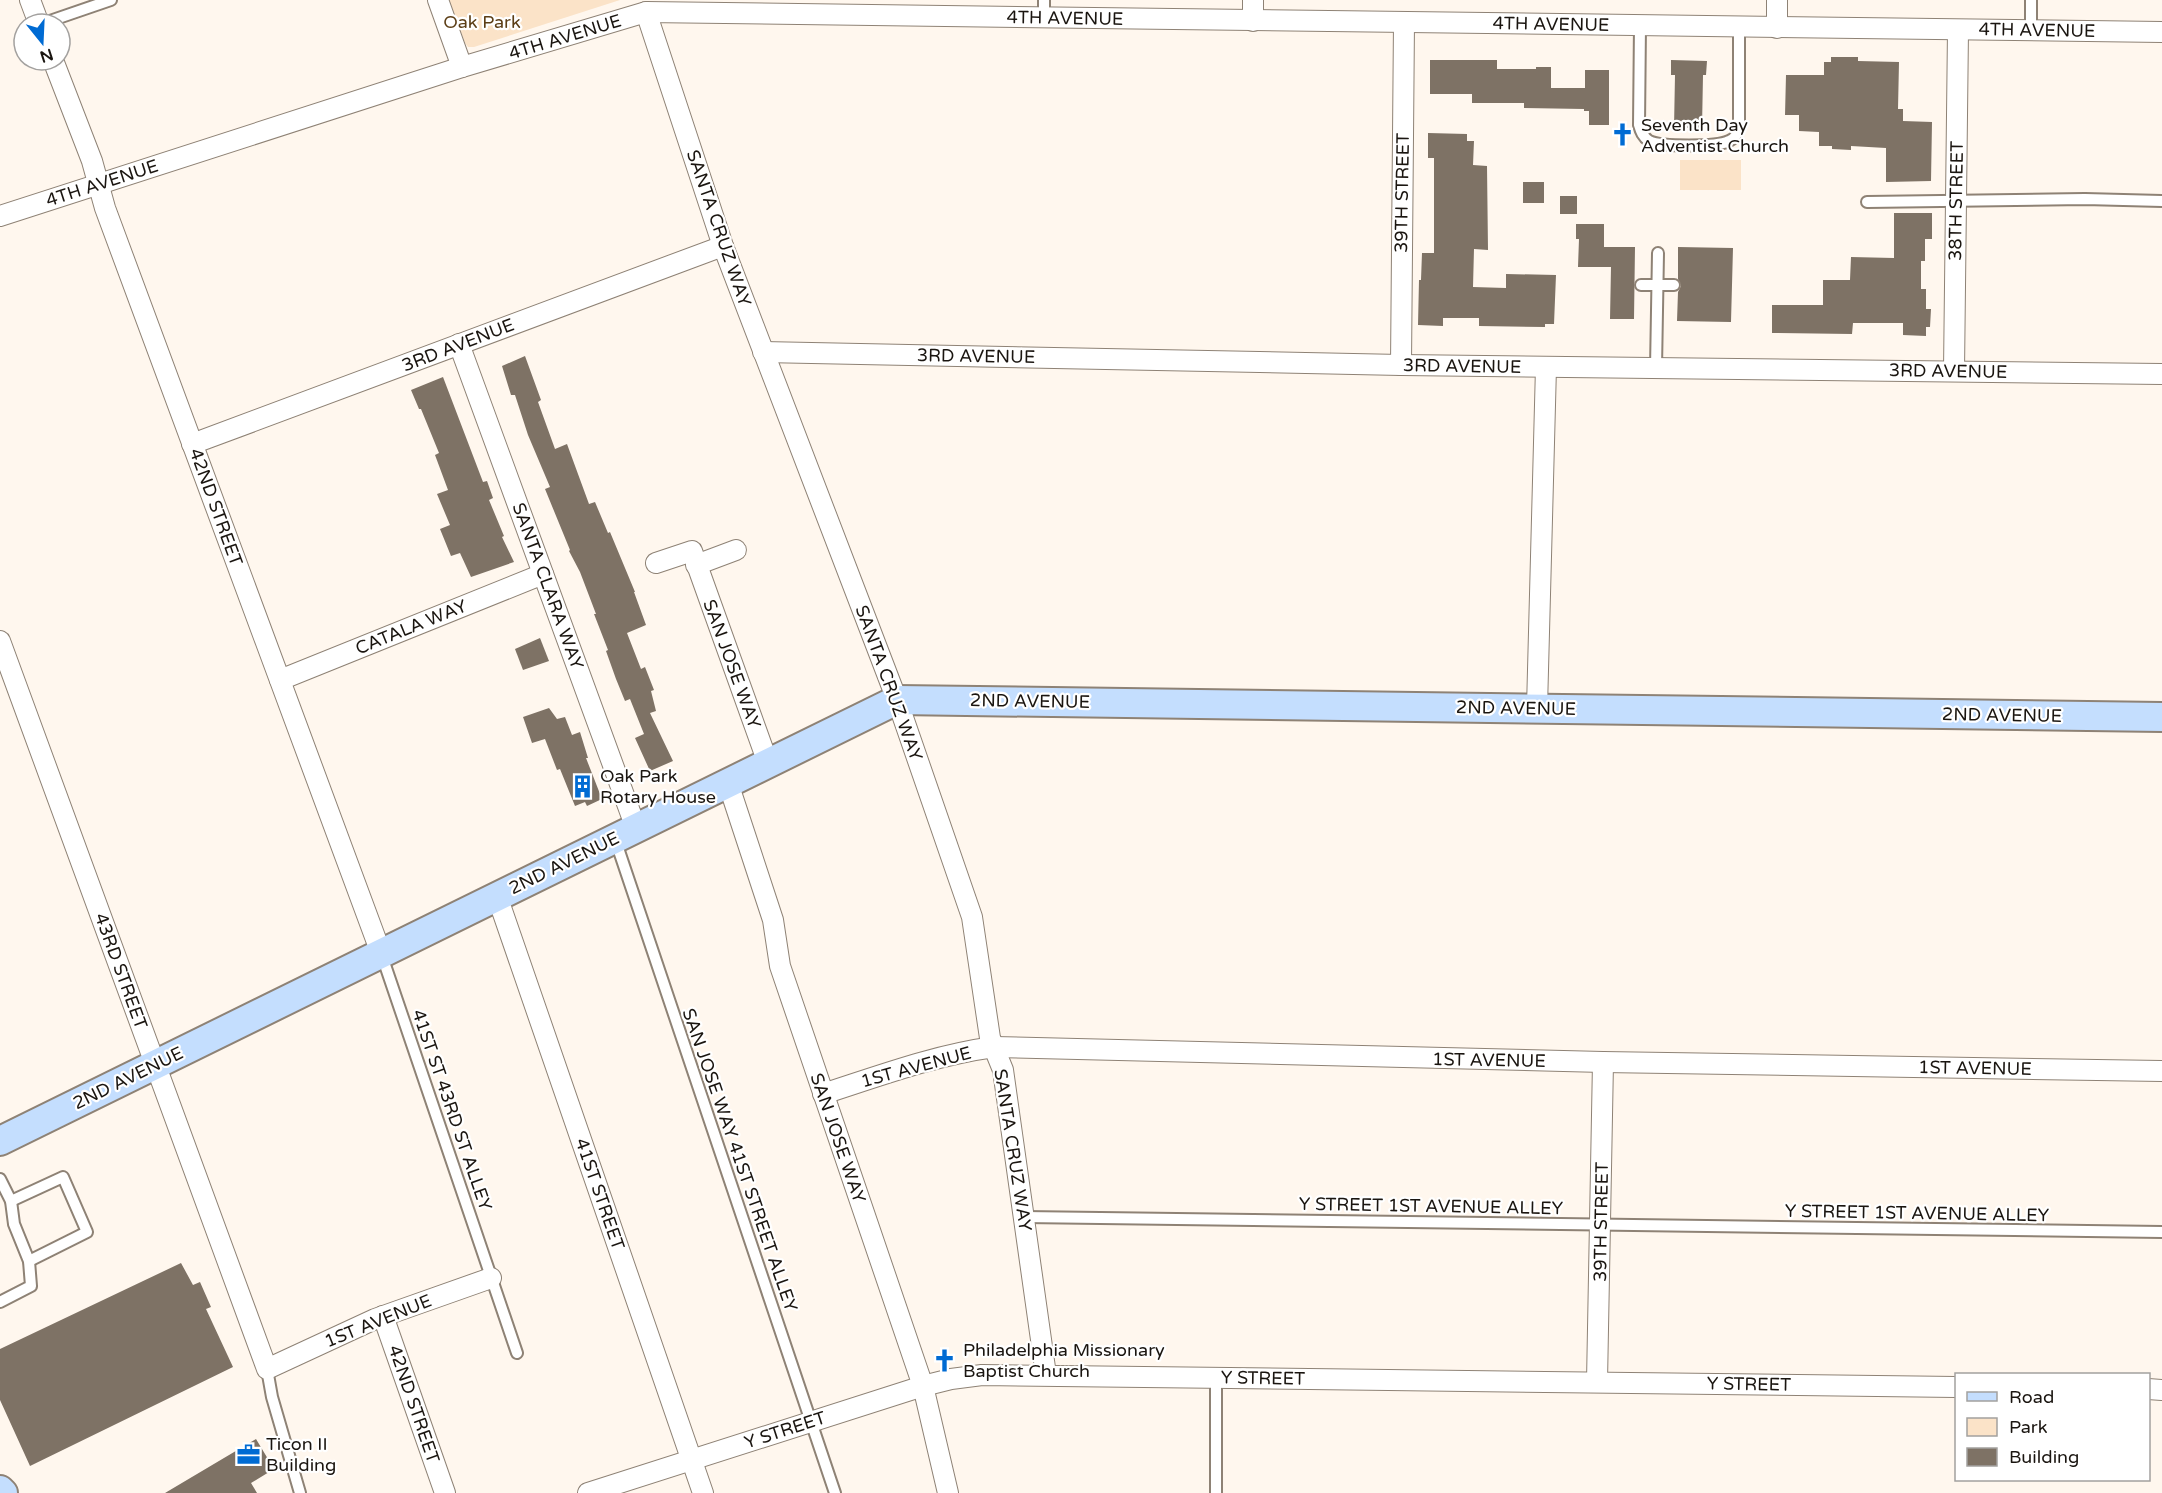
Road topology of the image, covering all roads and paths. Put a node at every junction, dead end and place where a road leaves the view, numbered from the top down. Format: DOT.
graph roads {
  1 [pos="111,0"];
  2 [pos="438,0"];
  3 [pos="1253,0"];
  4 [pos="1777,0"];
  5 [pos="2031,0"];
  6 [pos="644,6"];
  7 [pos="838,8"];
  8 [pos="1044,9"];
  9 [pos="72,13"];
  10 [pos="1253,21"];
  11 [pos="1404,22"];
  12 [pos="1640,25"];
  13 [pos="1739,27"];
  14 [pos="1777,28"];
  15 [pos="1958,30"];
  16 [pos="2031,30"];
  17 [pos="2162,32"];
  18 [pos="462,67"];
  19 [pos="58,72"];
  20 [pos="98,184"];
  21 [pos="1956,200"];
  22 [pos="2162,201"];
  23 [pos="1867,202"];
  24 [pos="0,216"];
  25 [pos="723,246"];
  26 [pos="1658,253"];
  27 [pos="1641,285"];
  28 [pos="1658,285"];
  29 [pos="1674,285"];
  30 [pos="459,344"];
  31 [pos="763,352"];
  32 [pos="1401,365"];
  33 [pos="1546,367"];
  34 [pos="1656,368"];
  35 [pos="1954,371"];
  36 [pos="2162,374"];
  37 [pos="192,444"];
  38 [pos="736,550"];
  39 [pos="656,563"];
  40 [pos="696,566"];
  41 [pos="543,574"];
  42 [pos="0,641"];
  43 [pos="280,680"];
  44 [pos="897,700"];
  45 [pos="1537,708"];
  46 [pos="2162,717"];
  47 [pos="768,763"];
  48 [pos="728,783"];
  49 [pos="625,833"];
  50 [pos="497,896"];
  51 [pos="381,953"];
  52 [pos="994,1047"];
  53 [pos="1603,1062"];
  54 [pos="155,1064"];
  55 [pos="2162,1071"];
  56 [pos="823,1094"];
  57 [pos="0,1141"];
  58 [pos="0,1179"];
  59 [pos="11,1201"];
  60 [pos="1024,1217"];
  61 [pos="1601,1226"];
  62 [pos="2162,1232"];
  63 [pos="29,1261"];
  64 [pos="491,1278"];
  65 [pos="0,1302"];
  66 [pos="383,1316"];
  67 [pos="517,1353"];
  68 [pos="267,1369"];
  69 [pos="1046,1375"];
  70 [pos="1216,1378"];
  71 [pos="1598,1382"];
  72 [pos="923,1386"];
  73 [pos="1955,1387"];
  74 [pos="811,1421"];
  75 [pos="691,1460"];
  76 [pos="300,1493"];
  77 [pos="446,1493"];
  78 [pos="588,1493"];
  79 [pos="703,1493"];
  80 [pos="835,1493"];
  81 [pos="948,1493"];
  82 [pos="1216,1493"];
  1 -- 9 [label="lane"];
  2 -- 18 [label="street"];
  3 -- 10 [label="street"];
  4 -- 14 [label="street"];
  5 -- 16 [label="lane"];
  6 -- 7 [label="street, 4TH AVENUE"];
  6 -- 18 [label="street, 4TH AVENUE"];
  6 -- 25 [label="street, SANTA CRUZ WAY"];
  7 -- 8 [label="street, 4TH AVENUE"];
  8 -- 10 [label="street, 4TH AVENUE"];
  10 -- 11 [label="street, 4TH AVENUE"];
  11 -- 12 [label="street, 4TH AVENUE"];
  11 -- 32 [label="street, 39TH STREET"];
  12 -- 13 [label="street, 4TH AVENUE"];
  12 -- 13 [label="lane"];
  13 -- 14 [label="street, 4TH AVENUE"];
  14 -- 15 [label="street, 4TH AVENUE"];
  15 -- 16 [label="street, 4TH AVENUE"];
  15 -- 21 [label="street, 38TH STREET"];
  16 -- 17 [label="street, 4TH AVENUE"];
  18 -- 20 [label="street, 4TH AVENUE"];
  19 -- 20 [label="street, 42ND STREET"];
  20 -- 24 [label="street, 4TH AVENUE"];
  20 -- 37 [label="street, 42ND STREET"];
  21 -- 22 [label="lane"];
  21 -- 23 [label="lane"];
  21 -- 35 [label="street, 38TH STREET"];
  25 -- 30 [label="street, 3RD AVENUE"];
  25 -- 31 [label="street, SANTA CRUZ WAY"];
  26 -- 28 [label="lane"];
  27 -- 28 [label="lane"];
  28 -- 29 [label="lane"];
  28 -- 34 [label="lane"];
  30 -- 37 [label="street, 3RD AVENUE"];
  30 -- 41 [label="street, SANTA CLARA WAY"];
  31 -- 32 [label="street, 3RD AVENUE"];
  31 -- 44 [label="street, SANTA CRUZ WAY"];
  32 -- 33 [label="street, 3RD AVENUE"];
  33 -- 34 [label="street, 3RD AVENUE"];
  33 -- 45 [label="street"];
  34 -- 35 [label="street, 3RD AVENUE"];
  35 -- 36 [label="street, 3RD AVENUE"];
  37 -- 43 [label="street, 42ND STREET"];
  38 -- 40 [label="street"];
  39 -- 40 [label="street"];
  40 -- 47 [label="street, SAN JOSE WAY"];
  41 -- 43 [label="street, CATALA WAY"];
  41 -- 49 [label="street, SANTA CLARA WAY"];
  42 -- 54 [label="street, 43RD STREET"];
  43 -- 51 [label="street, 42ND STREET"];
  44 -- 45 [label="street, 2ND AVENUE"];
  44 -- 47 [label="street, 2ND AVENUE"];
  44 -- 52 [label="street, SANTA CRUZ WAY"];
  45 -- 46 [label="street, 2ND AVENUE"];
  47 -- 48 [label="street, 2ND AVENUE"];
  48 -- 49 [label="street, 2ND AVENUE"];
  48 -- 56 [label="street, SAN JOSE WAY"];
  49 -- 50 [label="street, 2ND AVENUE"];
  49 -- 74 [label="lane, SAN JOSE WAY 41ST STREET ALLEY"];
  50 -- 51 [label="street, 2ND AVENUE"];
  50 -- 75 [label="street, 41ST STREET"];
  51 -- 54 [label="street, 2ND AVENUE"];
  51 -- 64 [label="lane, 41ST ST 43RD ST ALLEY"];
  52 -- 53 [label="street, 1ST AVENUE"];
  52 -- 56 [label="street, 1ST AVENUE"];
  52 -- 60 [label="street, SANTA CRUZ WAY"];
  53 -- 55 [label="street, 1ST AVENUE"];
  53 -- 61 [label="street, 39TH STREET"];
  54 -- 57 [label="street, 2ND AVENUE"];
  54 -- 68 [label="street, 43RD STREET"];
  56 -- 72 [label="street, SAN JOSE WAY"];
  58 -- 59 [label="lane"];
  59 -- 63 [label="lane"];
  59 -- 63 [label="lane"];
  60 -- 61 [label="lane, Y STREET 1ST AVENUE ALLEY"];
  60 -- 69 [label="street, SANTA CRUZ WAY"];
  61 -- 62 [label="lane, Y STREET 1ST AVENUE ALLEY"];
  61 -- 71 [label="street, 39TH STREET"];
  63 -- 65 [label="lane"];
  64 -- 66 [label="street, 1ST AVENUE"];
  64 -- 67 [label="lane, 41ST ST 43RD ST ALLEY"];
  66 -- 68 [label="street, 1ST AVENUE"];
  66 -- 77 [label="street, 42ND STREET"];
  68 -- 76 [label="lane"];
  69 -- 70 [label="street, Y STREET"];
  69 -- 72 [label="street, Y STREET"];
  70 -- 71 [label="street, Y STREET"];
  70 -- 82 [label="lane"];
  71 -- 73 [label="street, Y STREET"];
  72 -- 74 [label="street, Y STREET"];
  72 -- 81 [label="street, SAN JOSE WAY"];
  74 -- 75 [label="street, Y STREET"];
  74 -- 80 [label="lane, SAN JOSE WAY 41ST STREET ALLEY"];
  75 -- 78 [label="street, Y STREET"];
  75 -- 79 [label="street, 41ST STREET"];
}
